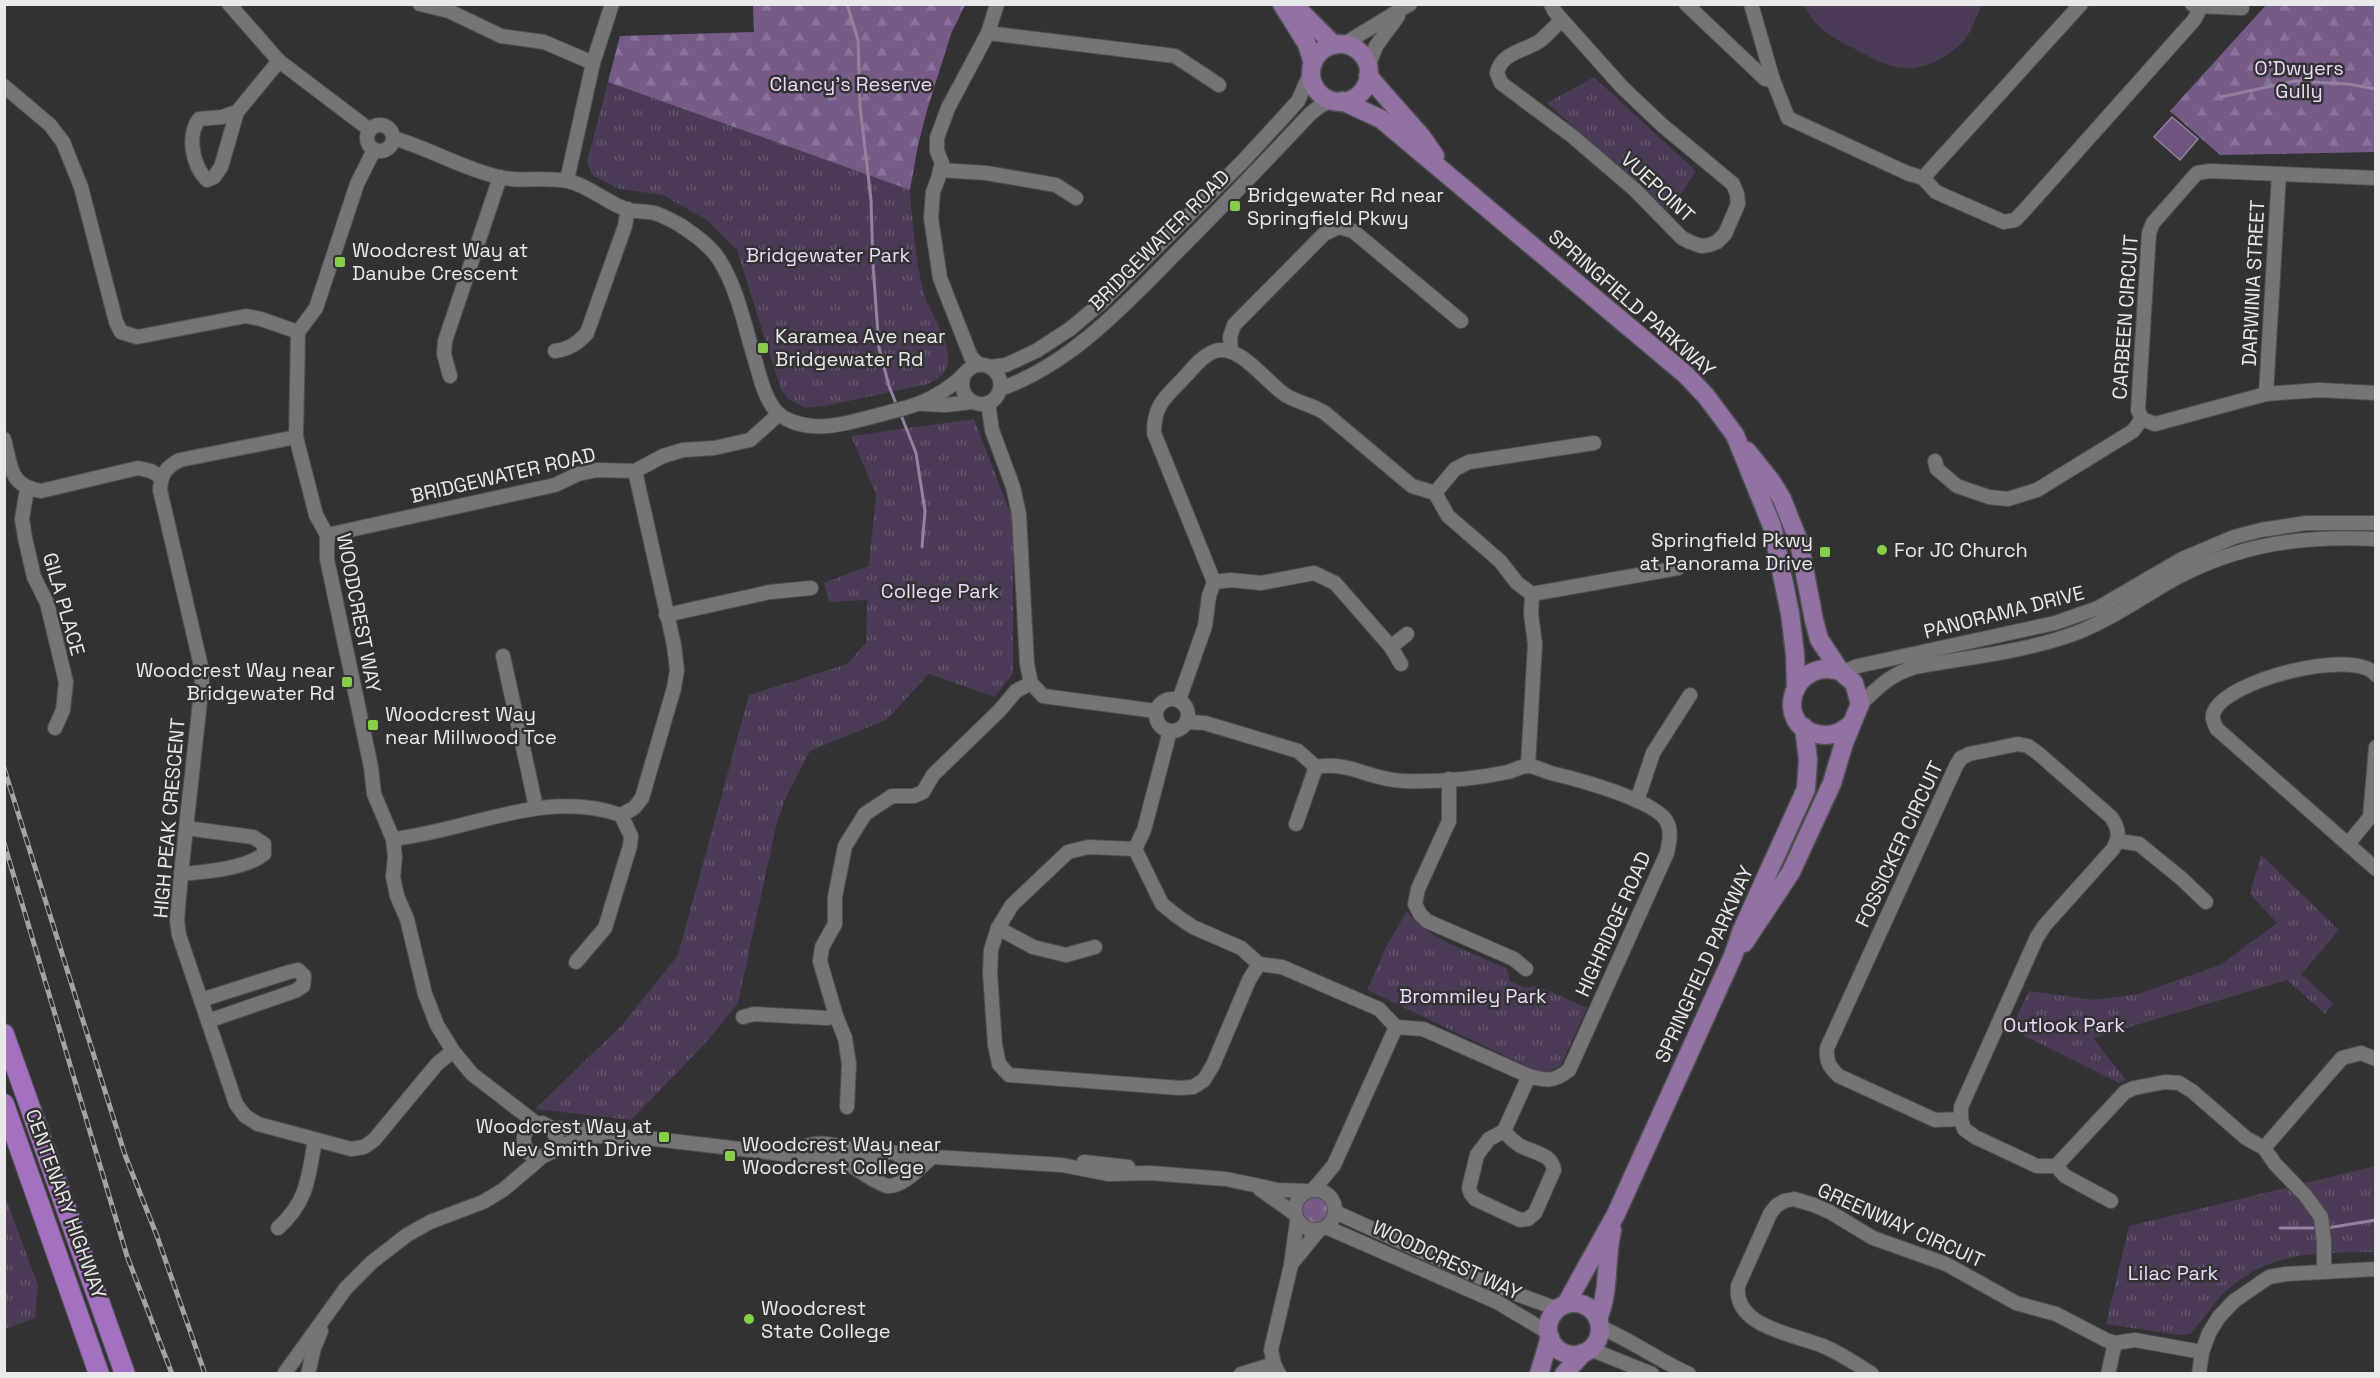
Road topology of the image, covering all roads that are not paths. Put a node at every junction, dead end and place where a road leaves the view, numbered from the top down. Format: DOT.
graph roads {
  1 [pos="230,4"];
  2 [pos="420,4"];
  3 [pos="612,4"];
  4 [pos="998,4"];
  5 [pos="1282,4"];
  6 [pos="1293,4"];
  7 [pos="1551,4"];
  8 [pos="1686,4"];
  9 [pos="1751,4"];
  10 [pos="2081,4"];
  11 [pos="2194,5"];
  12 [pos="1406,8"];
  13 [pos="2242,9"];
  14 [pos="1562,20"];
  15 [pos="988,33"];
  16 [pos="1339,44"];
  17 [pos="279,61"];
  18 [pos="593,63"];
  19 [pos="1312,67"];
  20 [pos="1368,71"];
  21 [pos="1773,80"];
  22 [pos="1220,85"];
  23 [pos="4,86"];
  24 [pos="1337,101"];
  25 [pos="237,112"];
  26 [pos="370,130"];
  27 [pos="393,138"];
  28 [pos="374,150"];
  29 [pos="940,170"];
  30 [pos="2278,174"];
  31 [pos="500,177"];
  32 [pos="1923,178"];
  33 [pos="2376,178"];
  34 [pos="567,180"];
  35 [pos="1457,183"];
  36 [pos="1076,198"];
  37 [pos="628,210"];
  38 [pos="1461,321"];
  39 [pos="298,332"];
  40 [pos="555,351"];
  41 [pos="1231,351"];
  42 [pos="975,367"];
  43 [pos="450,376"];
  44 [pos="1000,389"];
  45 [pos="2376,393"];
  46 [pos="2266,394"];
  47 [pos="972,402"];
  48 [pos="988,403"];
  49 [pos="921,404"];
  50 [pos="779,414"];
  51 [pos="2142,419"];
  52 [pos="1735,435"];
  53 [pos="296,437"];
  54 [pos="4,439"];
  55 [pos="1594,443"];
  56 [pos="1935,461"];
  57 [pos="635,471"];
  58 [pos="161,477"];
  59 [pos="27,489"];
  60 [pos="1435,493"];
  61 [pos="2376,523"];
  62 [pos="327,535"];
  63 [pos="2376,540"];
  64 [pos="1678,568"];
  65 [pos="1214,582"];
  66 [pos="811,588"];
  67 [pos="1532,594"];
  68 [pos="666,615"];
  69 [pos="1407,634"];
  70 [pos="1391,647"];
  71 [pos="503,656"];
  72 [pos="1401,664"];
  73 [pos="1841,671"];
  74 [pos="2376,675"];
  75 [pos="1031,683"];
  76 [pos="1796,688"];
  77 [pos="1690,694"];
  78 [pos="1179,700"];
  79 [pos="1860,704"];
  80 [pos="1156,711"];
  81 [pos="1187,722"];
  82 [pos="1851,724"];
  83 [pos="1804,727"];
  84 [pos="55,728"];
  85 [pos="1170,731"];
  86 [pos="2376,747"];
  87 [pos="1528,765"];
  88 [pos="1316,767"];
  89 [pos="1449,779"];
  90 [pos="1637,801"];
  91 [pos="536,807"];
  92 [pos="621,815"];
  93 [pos="1296,824"];
  94 [pos="186,828"];
  95 [pos="393,839"];
  96 [pos="2118,842"];
  97 [pos="2348,844"];
  98 [pos="1136,849"];
  99 [pos="2376,869"];
  100 [pos="181,874"];
  101 [pos="2206,902"];
  102 [pos="998,928"];
  103 [pos="1095,947"];
  104 [pos="1733,956"];
  105 [pos="576,962"];
  106 [pos="1259,964"];
  107 [pos="1526,969"];
  108 [pos="201,1000"];
  109 [pos="836,1016"];
  110 [pos="743,1017"];
  111 [pos="208,1021"];
  112 [pos="1396,1027"];
  113 [pos="4,1034"];
  114 [pos="453,1051"];
  115 [pos="2376,1059"];
  116 [pos="1529,1076"];
  117 [pos="506,1099"];
  118 [pos="4,1104"];
  119 [pos="847,1107"];
  120 [pos="1961,1119"];
  121 [pos="536,1123"];
  122 [pos="552,1128"];
  123 [pos="1504,1131"];
  124 [pos="597,1136"];
  125 [pos="315,1140"];
  126 [pos="524,1141"];
  127 [pos="2264,1148"];
  128 [pos="787,1153"];
  129 [pos="548,1154"];
  130 [pos="880,1155"];
  131 [pos="902,1155"];
  132 [pos="933,1156"];
  133 [pos="1334,1165"];
  134 [pos="2056,1166"];
  135 [pos="516,1177"];
  136 [pos="906,1179"];
  137 [pos="879,1182"];
  138 [pos="1250,1184"];
  139 [pos="1310,1190"];
  140 [pos="2111,1201"];
  141 [pos="1334,1207"];
  142 [pos="1616,1214"];
  143 [pos="1296,1218"];
  144 [pos="278,1228"];
  145 [pos="1323,1229"];
  146 [pos="1291,1265"];
  147 [pos="2376,1269"];
  148 [pos="2324,1272"];
  149 [pos="1562,1307"];
  150 [pos="329,1313"];
  151 [pos="1599,1323"];
  152 [pos="1549,1335"];
  153 [pos="2115,1343"];
  154 [pos="1587,1351"];
  155 [pos="2202,1352"];
  156 [pos="1276,1369"];
  157 [pos="285,1372"];
  158 [pos="99,1374"];
  159 [pos="125,1374"];
  160 [pos="308,1374"];
  161 [pos="1241,1374"];
  162 [pos="1539,1374"];
  163 [pos="1564,1374"];
  164 [pos="1652,1374"];
  165 [pos="1689,1374"];
  166 [pos="1872,1374"];
  167 [pos="2108,1374"];
  168 [pos="2199,1374"];
  1 -- 17 [label="street"];
  2 -- 18 [label="street"];
  3 -- 18 [label="street"];
  4 -- 15 [label="street"];
  5 -- 19 [label="main road"];
  6 -- 16 [label="main road"];
  7 -- 14 [label="street, VUEPOINT"];
  8 -- 21 [label="street"];
  9 -- 21 [label="street"];
  10 -- 32 [label="street"];
  11 -- 13 [label="street"];
  11 -- 32 [label="street"];
  12 -- 16 [label="street"];
  12 -- 20 [label="street"];
  14 -- 14 [label="street, VUEPOINT"];
  15 -- 22 [label="street"];
  15 -- 29 [label="street"];
  16 -- 19 [label="main road"];
  16 -- 20 [label="main road"];
  17 -- 25 [label="street"];
  17 -- 26 [label="street"];
  18 -- 34 [label="street"];
  19 -- 24 [label="main road"];
  19 -- 42 [label="street, BRIDGEWATER ROAD"];
  20 -- 24 [label="main road"];
  20 -- 35 [label="main road, SPRINGFIELD PARKWAY"];
  21 -- 32 [label="street"];
  23 -- 39 [label="street"];
  24 -- 35 [label="main road, SPRINGFIELD PARKWAY"];
  24 -- 44 [label="street, BRIDGEWATER ROAD"];
  25 -- 25 [label="street"];
  26 -- 27 [label="street"];
  26 -- 28 [label="street"];
  27 -- 28 [label="street"];
  27 -- 31 [label="street"];
  28 -- 39 [label="street"];
  29 -- 36 [label="street"];
  29 -- 42 [label="street"];
  30 -- 33 [label="street, CARBEEN CIRCUIT"];
  30 -- 46 [label="street, DARWINIA STREET"];
  30 -- 51 [label="street, CARBEEN CIRCUIT"];
  31 -- 34 [label="street"];
  31 -- 43 [label="street"];
  34 -- 37 [label="street"];
  35 -- 52 [label="main road, SPRINGFIELD PARKWAY"];
  37 -- 40 [label="street"];
  37 -- 50 [label="street"];
  38 -- 41 [label="street"];
  39 -- 53 [label="street, WOODCREST WAY"];
  41 -- 60 [label="street"];
  41 -- 65 [label="street"];
  42 -- 44 [label="street"];
  42 -- 47 [label="street"];
  42 -- 49 [label="street, BRIDGEWATER ROAD"];
  44 -- 48 [label="street"];
  45 -- 46 [label="street, CARBEEN CIRCUIT"];
  46 -- 51 [label="street, CARBEEN CIRCUIT"];
  47 -- 48 [label="street"];
  47 -- 49 [label="street, BRIDGEWATER ROAD"];
  48 -- 75 [label="street"];
  49 -- 50 [label="street, BRIDGEWATER ROAD"];
  50 -- 57 [label="street, BRIDGEWATER ROAD"];
  51 -- 56 [label="street"];
  52 -- 73 [label="main road"];
  52 -- 76 [label="main road, SPRINGFIELD PARKWAY"];
  53 -- 58 [label="street"];
  53 -- 62 [label="street, WOODCREST WAY"];
  54 -- 59 [label="street"];
  55 -- 60 [label="street"];
  57 -- 62 [label="street, BRIDGEWATER ROAD"];
  57 -- 68 [label="street"];
  58 -- 59 [label="street"];
  58 -- 94 [label="street, HIGH PEAK CRESCENT"];
  59 -- 84 [label="street, GILA PLACE"];
  60 -- 67 [label="street"];
  61 -- 73 [label="street, PANORAMA DRIVE"];
  62 -- 95 [label="street, WOODCREST WAY"];
  63 -- 79 [label="street, PANORAMA DRIVE"];
  64 -- 67 [label="street"];
  65 -- 70 [label="street"];
  65 -- 78 [label="street"];
  66 -- 68 [label="street"];
  67 -- 87 [label="street"];
  68 -- 92 [label="street"];
  69 -- 70 [label="street"];
  70 -- 72 [label="street"];
  71 -- 91 [label="street"];
  73 -- 76 [label="main road"];
  73 -- 79 [label="main road"];
  74 -- 97 [label="street"];
  75 -- 80 [label="street"];
  75 -- 109 [label="street"];
  76 -- 83 [label="main road"];
  77 -- 90 [label="street"];
  78 -- 80 [label="street"];
  78 -- 81 [label="street"];
  79 -- 82 [label="main road"];
  80 -- 85 [label="street"];
  81 -- 85 [label="street"];
  81 -- 88 [label="street"];
  82 -- 83 [label="main road"];
  82 -- 104 [label="main road"];
  83 -- 104 [label="main road, SPRINGFIELD PARKWAY"];
  85 -- 98 [label="street"];
  86 -- 97 [label="street"];
  87 -- 89 [label="street"];
  87 -- 90 [label="street, HIGHRIDGE ROAD"];
  88 -- 89 [label="street"];
  88 -- 93 [label="street"];
  89 -- 107 [label="street"];
  90 -- 116 [label="street, HIGHRIDGE ROAD"];
  91 -- 92 [label="street"];
  91 -- 95 [label="street"];
  92 -- 105 [label="street"];
  94 -- 100 [label="street, HIGH PEAK CRESCENT"];
  94 -- 100 [label="street"];
  95 -- 114 [label="street, WOODCREST WAY"];
  96 -- 101 [label="street"];
  96 -- 120 [label="street"];
  96 -- 120 [label="street, FOSSICKER CIRCUIT"];
  97 -- 99 [label="street"];
  98 -- 102 [label="street"];
  98 -- 106 [label="street"];
  100 -- 108 [label="street, HIGH PEAK CRESCENT"];
  102 -- 103 [label="street"];
  102 -- 106 [label="street"];
  104 -- 142 [label="main road, SPRINGFIELD PARKWAY"];
  106 -- 112 [label="street"];
  108 -- 111 [label="street, HIGH PEAK CRESCENT"];
  108 -- 111 [label="street"];
  109 -- 110 [label="street"];
  109 -- 119 [label="street"];
  111 -- 125 [label="street, HIGH PEAK CRESCENT"];
  112 -- 116 [label="street, HIGHRIDGE ROAD"];
  112 -- 133 [label="street"];
  113 -- 159 [label="highway, CENTENARY HIGHWAY"];
  114 -- 117 [label="street, WOODCREST WAY"];
  114 -- 125 [label="street, HIGH PEAK CRESCENT"];
  115 -- 127 [label="street"];
  116 -- 123 [label="street"];
  117 -- 121 [label="street, WOODCREST WAY"];
  117 -- 126 [label="street, WOODCREST WAY"];
  118 -- 158 [label="highway, CENTENARY HIGHWAY"];
  120 -- 134 [label="street"];
  121 -- 122 [label="street"];
  121 -- 126 [label="street"];
  122 -- 124 [label="street"];
  122 -- 129 [label="street"];
  123 -- 123 [label="street"];
  124 -- 128 [label="street"];
  124 -- 129 [label="street"];
  125 -- 144 [label="street"];
  126 -- 129 [label="street"];
  126 -- 135 [label="street"];
  127 -- 134 [label="street"];
  127 -- 148 [label="street"];
  128 -- 130 [label="street"];
  128 -- 137 [label="street"];
  129 -- 135 [label="street"];
  130 -- 131 [label="street"];
  130 -- 137 [label="street"];
  131 -- 132 [label="street"];
  131 -- 136 [label="street"];
  132 -- 136 [label="street"];
  132 -- 138 [label="street"];
  133 -- 139 [label="street"];
  133 -- 141 [label="street"];
  134 -- 140 [label="street"];
  135 -- 150 [label="street"];
  136 -- 137 [label="street"];
  138 -- 139 [label="street"];
  138 -- 143 [label="street"];
  139 -- 141 [label="street"];
  139 -- 143 [label="street"];
  141 -- 145 [label="street"];
  141 -- 149 [label="street, WOODCREST WAY"];
  142 -- 149 [label="main road, SPRINGFIELD PARKWAY"];
  142 -- 151 [label="main road, SPRINGFIELD PARKWAY"];
  143 -- 145 [label="street"];
  143 -- 146 [label="street"];
  145 -- 146 [label="street"];
  145 -- 152 [label="street, WOODCREST WAY"];
  146 -- 156 [label="street"];
  147 -- 148 [label="street"];
  148 -- 155 [label="street"];
  149 -- 151 [label="main road"];
  149 -- 152 [label="main road"];
  150 -- 157 [label="street"];
  150 -- 160 [label="street"];
  151 -- 154 [label="main road"];
  151 -- 165 [label="street"];
  152 -- 154 [label="main road"];
  152 -- 162 [label="main road"];
  153 -- 155 [label="street, GREENWAY CIRCUIT"];
  153 -- 166 [label="street, GREENWAY CIRCUIT"];
  153 -- 167 [label="street"];
  154 -- 163 [label="main road"];
  154 -- 164 [label="street"];
  155 -- 168 [label="street"];
  156 -- 161 [label="street"];
  157 -- 160 [label="street"];
}
